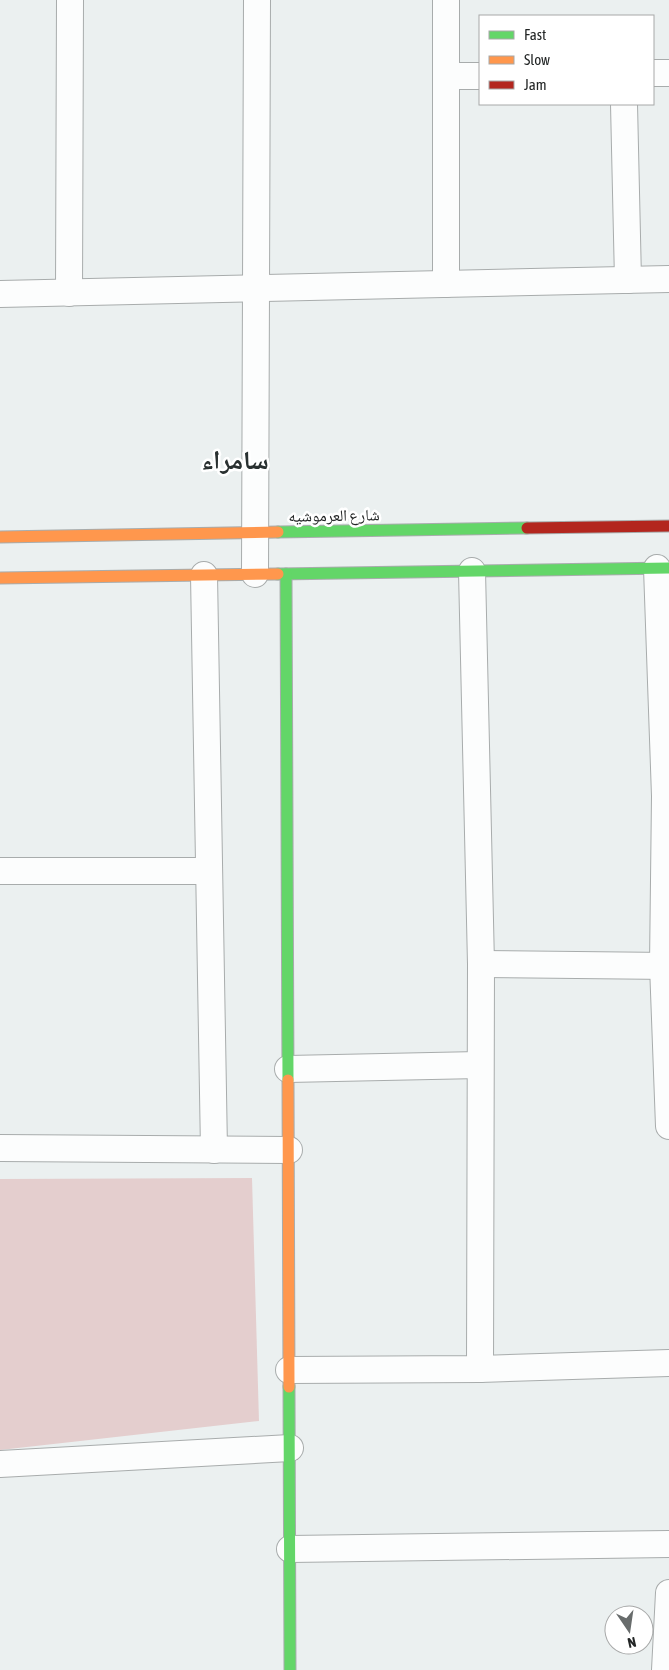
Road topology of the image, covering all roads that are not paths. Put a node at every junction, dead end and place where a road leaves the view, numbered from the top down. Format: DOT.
graph roads {
  1 [pos="70,0"];
  2 [pos="257,0"];
  3 [pos="446,0"];
  4 [pos="654,73"];
  5 [pos="669,73"];
  6 [pos="446,76"];
  7 [pos="479,76"];
  8 [pos="624,105"];
  9 [pos="669,279"];
  10 [pos="628,280"];
  11 [pos="446,284"];
  12 [pos="256,288"];
  13 [pos="69,293"];
  14 [pos="0,294"];
  15 [pos="669,526"];
  16 [pos="255,533"];
  17 [pos="0,537"];
  18 [pos="663,568"];
  19 [pos="472,571"];
  20 [pos="255,574"];
  21 [pos="286,574"];
  22 [pos="204,575"];
  23 [pos="0,578"];
  24 [pos="667,796"];
  25 [pos="0,871"];
  26 [pos="209,871"];
  27 [pos="481,964"];
  28 [pos="666,966"];
  29 [pos="479,1065"];
  30 [pos="288,1069"];
  31 [pos="669,1126"];
  32 [pos="0,1148"];
  33 [pos="214,1150"];
  34 [pos="289,1150"];
  35 [pos="669,1363"];
  36 [pos="289,1370"];
  37 [pos="480,1370"];
  38 [pos="290,1448"];
  39 [pos="0,1464"];
  40 [pos="669,1544"];
  41 [pos="290,1549"];
  42 [pos="669,1593"];
  43 [pos="290,1670"];
  44 [pos="665,1670"];
  1 -- 13 [label="street"];
  2 -- 12 [label="street"];
  3 -- 6 [label="street"];
  4 -- 5 [label="street"];
  6 -- 7 [label="street"];
  6 -- 11 [label="street"];
  8 -- 10 [label="street"];
  9 -- 10 [label="street"];
  10 -- 11 [label="street"];
  11 -- 12 [label="street"];
  12 -- 13 [label="street"];
  12 -- 16 [label="street"];
  13 -- 14 [label="street"];
  15 -- 16 [label="street, شارع العرموشيه"];
  16 -- 17 [label="street, شارع العرموشيه"];
  16 -- 20 [label="street"];
  18 -- 19 [label="street"];
  18 -- 24 [label="street"];
  19 -- 21 [label="street"];
  19 -- 27 [label="street"];
  20 -- 21 [label="street"];
  20 -- 22 [label="street"];
  21 -- 30 [label="street"];
  22 -- 23 [label="street"];
  22 -- 26 [label="street"];
  24 -- 28 [label="street"];
  25 -- 26 [label="street"];
  26 -- 33 [label="street"];
  27 -- 28 [label="street"];
  27 -- 29 [label="street"];
  28 -- 31 [label="street"];
  29 -- 30 [label="street"];
  29 -- 37 [label="street"];
  30 -- 34 [label="street"];
  32 -- 33 [label="street"];
  33 -- 34 [label="street"];
  34 -- 36 [label="street"];
  35 -- 37 [label="street"];
  36 -- 37 [label="street"];
  36 -- 38 [label="street"];
  38 -- 39 [label="street"];
  38 -- 41 [label="street"];
  40 -- 41 [label="street"];
  41 -- 43 [label="street"];
  42 -- 44 [label="street"];
}
